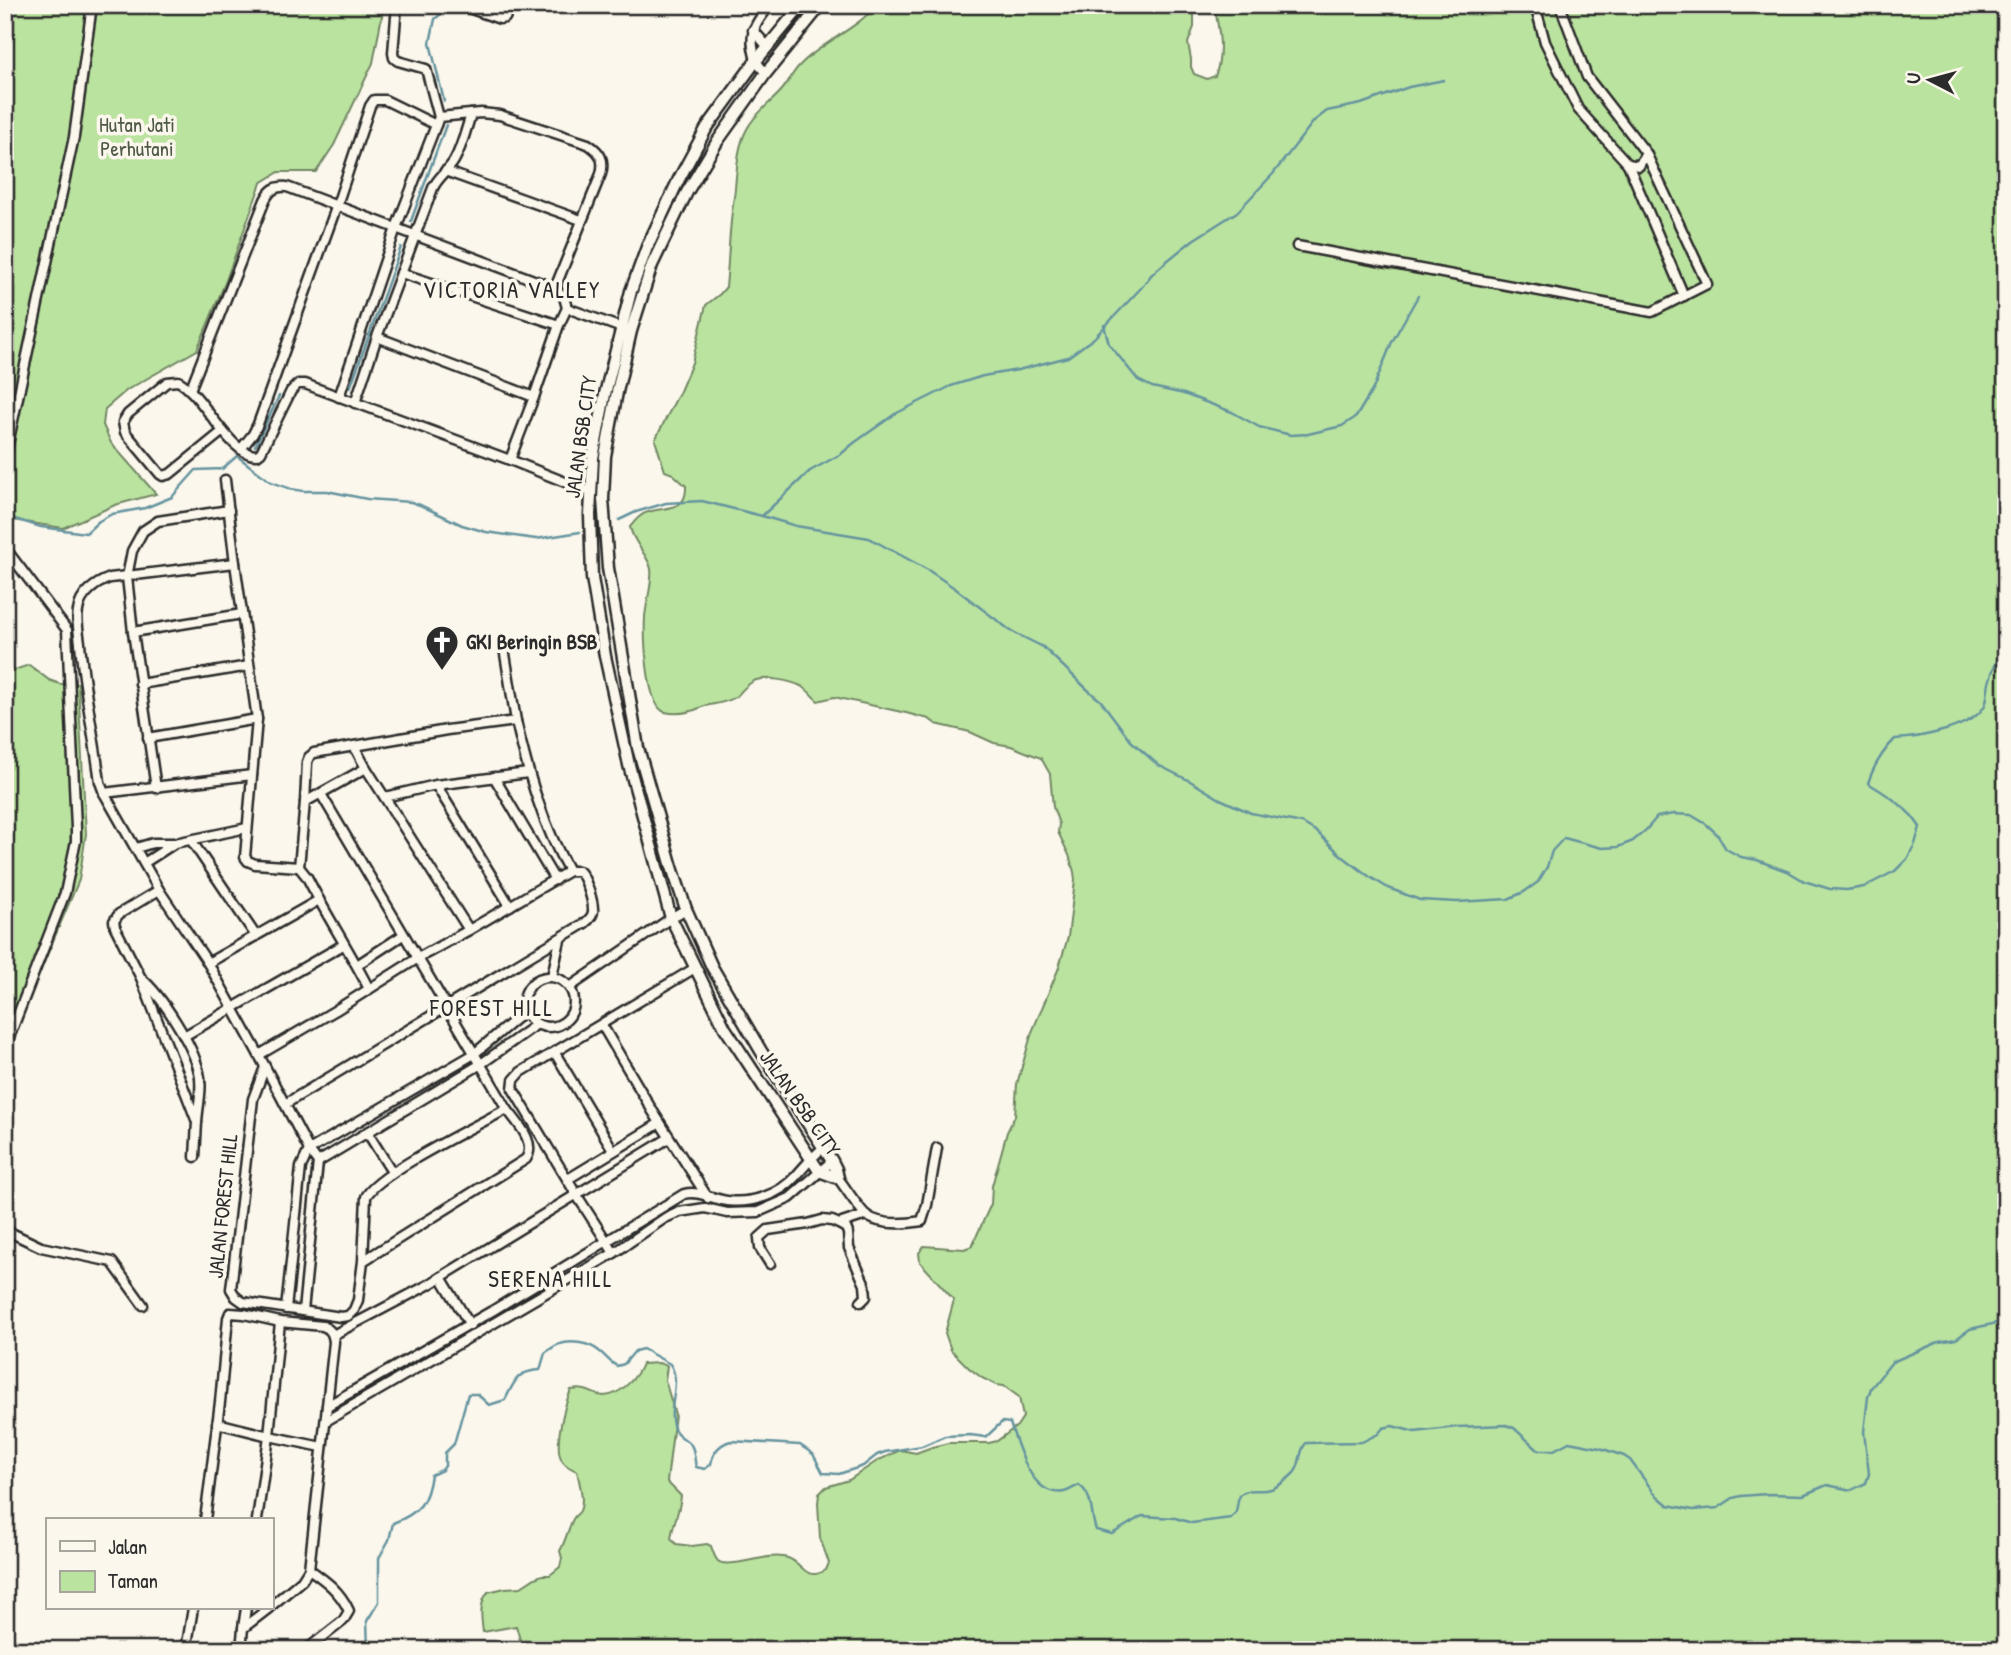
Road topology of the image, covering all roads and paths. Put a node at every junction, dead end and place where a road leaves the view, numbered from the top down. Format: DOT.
graph roads {
  1 [pos="92,5"];
  2 [pos="397,5"];
  3 [pos="460,5"];
  4 [pos="510,5"];
  5 [pos="770,5"];
  6 [pos="802,5"];
  7 [pos="821,5"];
  8 [pos="1535,5"];
  9 [pos="1560,5"];
  10 [pos="753,30"];
  11 [pos="768,47"];
  12 [pos="755,62"];
  13 [pos="766,73"];
  14 [pos="471,114"];
  15 [pos="437,121"];
  16 [pos="1646,153"];
  17 [pos="1628,164"];
  18 [pos="446,171"];
  19 [pos="337,205"];
  20 [pos="581,220"];
  21 [pos="396,228"];
  22 [pos="414,236"];
  23 [pos="1297,246"];
  24 [pos="401,273"];
  25 [pos="555,288"];
  26 [pos="1684,296"];
  27 [pos="567,307"];
  28 [pos="559,325"];
  29 [pos="626,329"];
  30 [pos="377,337"];
  31 [pos="190,390"];
  32 [pos="339,397"];
  33 [pos="534,397"];
  34 [pos="355,403"];
  35 [pos="223,431"];
  36 [pos="241,449"];
  37 [pos="5,458"];
  38 [pos="510,460"];
  39 [pos="225,480"];
  40 [pos="590,492"];
  41 [pos="229,510"];
  42 [pos="5,548"];
  43 [pos="235,563"];
  44 [pos="127,577"];
  45 [pos="242,614"];
  46 [pos="133,632"];
  47 [pos="504,648"];
  48 [pos="249,666"];
  49 [pos="140,684"];
  50 [pos="257,719"];
  51 [pos="516,721"];
  52 [pos="148,738"];
  53 [pos="354,746"];
  54 [pos="366,768"];
  55 [pos="528,773"];
  56 [pos="252,775"];
  57 [pos="494,777"];
  58 [pos="436,785"];
  59 [pos="156,788"];
  60 [pos="104,793"];
  61 [pos="321,794"];
  62 [pos="385,797"];
  63 [pos="304,802"];
  64 [pos="247,828"];
  65 [pos="191,840"];
  66 [pos="175,843"];
  67 [pos="136,848"];
  68 [pos="144,863"];
  69 [pos="299,867"];
  70 [pos="569,871"];
  71 [pos="555,880"];
  72 [pos="159,890"];
  73 [pos="319,900"];
  74 [pos="510,906"];
  75 [pos="686,909"];
  76 [pos="671,918"];
  77 [pos="469,930"];
  78 [pos="403,935"];
  79 [pos="256,936"];
  80 [pos="560,940"];
  81 [pos="343,944"];
  82 [pos="418,958"];
  83 [pos="208,963"];
  84 [pos="357,965"];
  85 [pos="695,968"];
  86 [pos="552,976"];
  87 [pos="141,978"];
  88 [pos="569,987"];
  89 [pos="369,989"];
  90 [pos="234,1008"];
  91 [pos="446,1008"];
  92 [pos="525,1011"];
  93 [pos="537,1024"];
  94 [pos="602,1025"];
  95 [pos="184,1036"];
  96 [pos="5,1048"];
  97 [pos="555,1052"];
  98 [pos="474,1054"];
  99 [pos="259,1055"];
  100 [pos="481,1064"];
  101 [pos="265,1067"];
  102 [pos="401,1098"];
  103 [pos="285,1104"];
  104 [pos="407,1108"];
  105 [pos="507,1109"];
  106 [pos="197,1122"];
  107 [pos="660,1122"];
  108 [pos="367,1132"];
  109 [pos="669,1138"];
  110 [pos="823,1148"];
  111 [pos="937,1148"];
  112 [pos="309,1150"];
  113 [pos="613,1150"];
  114 [pos="195,1157"];
  115 [pos="810,1158"];
  116 [pos="832,1161"];
  117 [pos="318,1162"];
  118 [pos="819,1171"];
  119 [pos="392,1172"];
  120 [pos="838,1178"];
  121 [pos="568,1179"];
  122 [pos="782,1187"];
  123 [pos="576,1194"];
  124 [pos="708,1196"];
  125 [pos="790,1198"];
  126 [pos="705,1208"];
  127 [pos="866,1215"];
  128 [pos="839,1224"];
  129 [pos="5,1230"];
  130 [pos="605,1242"];
  131 [pos="614,1254"];
  132 [pos="363,1261"];
  133 [pos="770,1264"];
  134 [pos="441,1277"];
  135 [pos="861,1302"];
  136 [pos="143,1304"];
  137 [pos="286,1309"];
  138 [pos="303,1311"];
  139 [pos="280,1322"];
  140 [pos="469,1323"];
  141 [pos="476,1334"];
  142 [pos="333,1335"];
  143 [pos="327,1406"];
  144 [pos="326,1422"];
  145 [pos="217,1423"];
  146 [pos="269,1436"];
  147 [pos="322,1447"];
  148 [pos="205,1518"];
  149 [pos="257,1518"];
  150 [pos="309,1569"];
  151 [pos="273,1604"];
  152 [pos="192,1610"];
  153 [pos="246,1610"];
  154 [pos="266,1610"];
  155 [pos="243,1628"];
  156 [pos="186,1650"];
  157 [pos="241,1650"];
  158 [pos="306,1650"];
  1 -- 37 [label="street"];
  2 -- 15 [label="street"];
  3 -- 4 [label="street"];
  5 -- 10 [label="street"];
  6 -- 11 [label="street, JALAN BSB CITY"];
  7 -- 13 [label="street, JALAN BSB CITY"];
  8 -- 17 [label="street"];
  9 -- 16 [label="street"];
  10 -- 11 [label="street"];
  10 -- 12 [label="street"];
  11 -- 12 [label="street, JALAN BSB CITY"];
  12 -- 13 [label="street"];
  12 -- 29 [label="street, JALAN BSB CITY"];
  13 -- 29 [label="street, JALAN BSB CITY"];
  14 -- 15 [label="street"];
  14 -- 18 [label="street"];
  14 -- 20 [label="street"];
  15 -- 19 [label="street"];
  15 -- 21 [label="street"];
  16 -- 17 [label="street"];
  16 -- 26 [label="street"];
  17 -- 26 [label="street"];
  18 -- 20 [label="street"];
  18 -- 22 [label="street"];
  19 -- 21 [label="street"];
  19 -- 31 [label="street"];
  19 -- 36 [label="street"];
  20 -- 25 [label="street"];
  21 -- 22 [label="street"];
  21 -- 32 [label="street"];
  22 -- 24 [label="street"];
  22 -- 25 [label="street"];
  23 -- 26 [label="street"];
  24 -- 28 [label="street"];
  24 -- 30 [label="street"];
  25 -- 27 [label="street"];
  27 -- 28 [label="street"];
  27 -- 29 [label="street"];
  28 -- 33 [label="street"];
  29 -- 40 [label="street, JALAN BSB CITY"];
  29 -- 75 [label="street, JALAN BSB CITY"];
  30 -- 33 [label="street"];
  30 -- 34 [label="street"];
  31 -- 35 [label="street"];
  31 -- 35 [label="street"];
  32 -- 34 [label="street"];
  32 -- 36 [label="street"];
  33 -- 38 [label="street"];
  34 -- 38 [label="street"];
  35 -- 36 [label="street"];
  38 -- 40 [label="street"];
  39 -- 41 [label="street"];
  40 -- 76 [label="street, JALAN BSB CITY"];
  41 -- 43 [label="street"];
  41 -- 44 [label="street"];
  42 -- 96 [label="street"];
  43 -- 44 [label="street"];
  43 -- 45 [label="street"];
  44 -- 46 [label="street"];
  44 -- 60 [label="street"];
  45 -- 46 [label="street"];
  45 -- 48 [label="street"];
  46 -- 49 [label="street"];
  47 -- 51 [label="street"];
  48 -- 49 [label="street"];
  48 -- 50 [label="street"];
  49 -- 52 [label="street"];
  50 -- 52 [label="street"];
  50 -- 56 [label="street"];
  51 -- 53 [label="street"];
  51 -- 55 [label="street"];
  52 -- 59 [label="street"];
  53 -- 54 [label="street"];
  53 -- 63 [label="street"];
  54 -- 61 [label="street"];
  54 -- 62 [label="street"];
  55 -- 57 [label="street"];
  55 -- 70 [label="street"];
  56 -- 59 [label="street"];
  56 -- 64 [label="street"];
  57 -- 58 [label="street"];
  57 -- 71 [label="street"];
  58 -- 62 [label="street"];
  58 -- 74 [label="street"];
  59 -- 60 [label="street"];
  60 -- 67 [label="street"];
  61 -- 63 [label="street"];
  61 -- 78 [label="street"];
  62 -- 77 [label="street"];
  63 -- 69 [label="street"];
  64 -- 65 [label="street"];
  64 -- 69 [label="street"];
  65 -- 66 [label="street"];
  65 -- 79 [label="street"];
  66 -- 67 [label="street"];
  66 -- 68 [label="street"];
  67 -- 68 [label="street"];
  68 -- 72 [label="street"];
  69 -- 73 [label="street"];
  70 -- 71 [label="street"];
  70 -- 80 [label="street"];
  71 -- 74 [label="street"];
  72 -- 83 [label="street"];
  72 -- 87 [label="street"];
  73 -- 79 [label="street"];
  73 -- 81 [label="street"];
  74 -- 77 [label="street"];
  75 -- 76 [label="street"];
  75 -- 110 [label="street, JALAN BSB CITY"];
  76 -- 85 [label="street, JALAN BSB CITY"];
  76 -- 88 [label="street"];
  77 -- 82 [label="street"];
  78 -- 82 [label="street"];
  78 -- 84 [label="street"];
  79 -- 83 [label="street"];
  80 -- 86 [label="street"];
  80 -- 91 [label="street"];
  81 -- 84 [label="street"];
  81 -- 90 [label="street"];
  82 -- 89 [label="street"];
  82 -- 91 [label="street"];
  83 -- 90 [label="street"];
  84 -- 89 [label="street"];
  85 -- 94 [label="street"];
  85 -- 115 [label="street, JALAN BSB CITY"];
  86 -- 88 [label="street"];
  86 -- 92 [label="street"];
  87 -- 95 [label="street"];
  87 -- 106 [label="street"];
  88 -- 93 [label="street"];
  89 -- 99 [label="street"];
  90 -- 95 [label="street"];
  90 -- 99 [label="street"];
  91 -- 98 [label="street"];
  91 -- 103 [label="street"];
  92 -- 93 [label="street"];
  92 -- 98 [label="street"];
  93 -- 100 [label="street"];
  94 -- 97 [label="street"];
  94 -- 107 [label="street"];
  95 -- 106 [label="street"];
  97 -- 113 [label="street"];
  97 -- 121 [label="street"];
  98 -- 100 [label="street"];
  98 -- 102 [label="street"];
  99 -- 101 [label="street"];
  100 -- 104 [label="street"];
  100 -- 105 [label="street"];
  101 -- 103 [label="street"];
  101 -- 137 [label="street, JALAN FOREST HILL"];
  102 -- 104 [label="street"];
  102 -- 112 [label="street"];
  103 -- 112 [label="street"];
  104 -- 108 [label="street"];
  105 -- 119 [label="street, JALAN FOREST HILL"];
  105 -- 132 [label="street"];
  106 -- 114 [label="street"];
  107 -- 109 [label="street"];
  107 -- 113 [label="street"];
  108 -- 117 [label="street"];
  108 -- 119 [label="street"];
  109 -- 123 [label="street"];
  109 -- 124 [label="street"];
  110 -- 115 [label="street"];
  110 -- 116 [label="street, JALAN BSB CITY"];
  111 -- 127 [label="street"];
  112 -- 117 [label="street"];
  112 -- 137 [label="street"];
  113 -- 121 [label="street"];
  115 -- 118 [label="street, JALAN BSB CITY"];
  115 -- 122 [label="street"];
  116 -- 118 [label="street"];
  116 -- 120 [label="street, JALAN BSB CITY"];
  117 -- 138 [label="street"];
  118 -- 120 [label="street, JALAN BSB CITY"];
  118 -- 125 [label="street"];
  119 -- 132 [label="street, JALAN FOREST HILL"];
  120 -- 127 [label="street"];
  121 -- 123 [label="street"];
  122 -- 124 [label="street"];
  122 -- 125 [label="street"];
  123 -- 130 [label="street"];
  123 -- 134 [label="street"];
  124 -- 126 [label="street"];
  124 -- 130 [label="street"];
  125 -- 126 [label="street"];
  126 -- 131 [label="street"];
  127 -- 128 [label="street"];
  128 -- 133 [label="street"];
  128 -- 135 [label="street"];
  129 -- 136 [label="street"];
  130 -- 131 [label="street"];
  130 -- 140 [label="street"];
  131 -- 141 [label="street"];
  132 -- 138 [label="street, JALAN FOREST HILL"];
  134 -- 140 [label="street"];
  134 -- 142 [label="street"];
  137 -- 138 [label="street, JALAN FOREST HILL"];
  139 -- 142 [label="street"];
  139 -- 145 [label="street"];
  139 -- 146 [label="street"];
  140 -- 141 [label="street"];
  140 -- 143 [label="street"];
  141 -- 144 [label="street"];
  142 -- 143 [label="street"];
  143 -- 144 [label="street"];
  144 -- 147 [label="street"];
  145 -- 146 [label="street"];
  145 -- 148 [label="street"];
  146 -- 147 [label="street"];
  146 -- 149 [label="street"];
  147 -- 150 [label="street"];
  150 -- 151 [label="street"];
  150 -- 158 [label="street"];
  152 -- 156 [label="street"];
  153 -- 155 [label="street"];
  154 -- 155 [label="street"];
  155 -- 157 [label="street"];
}
